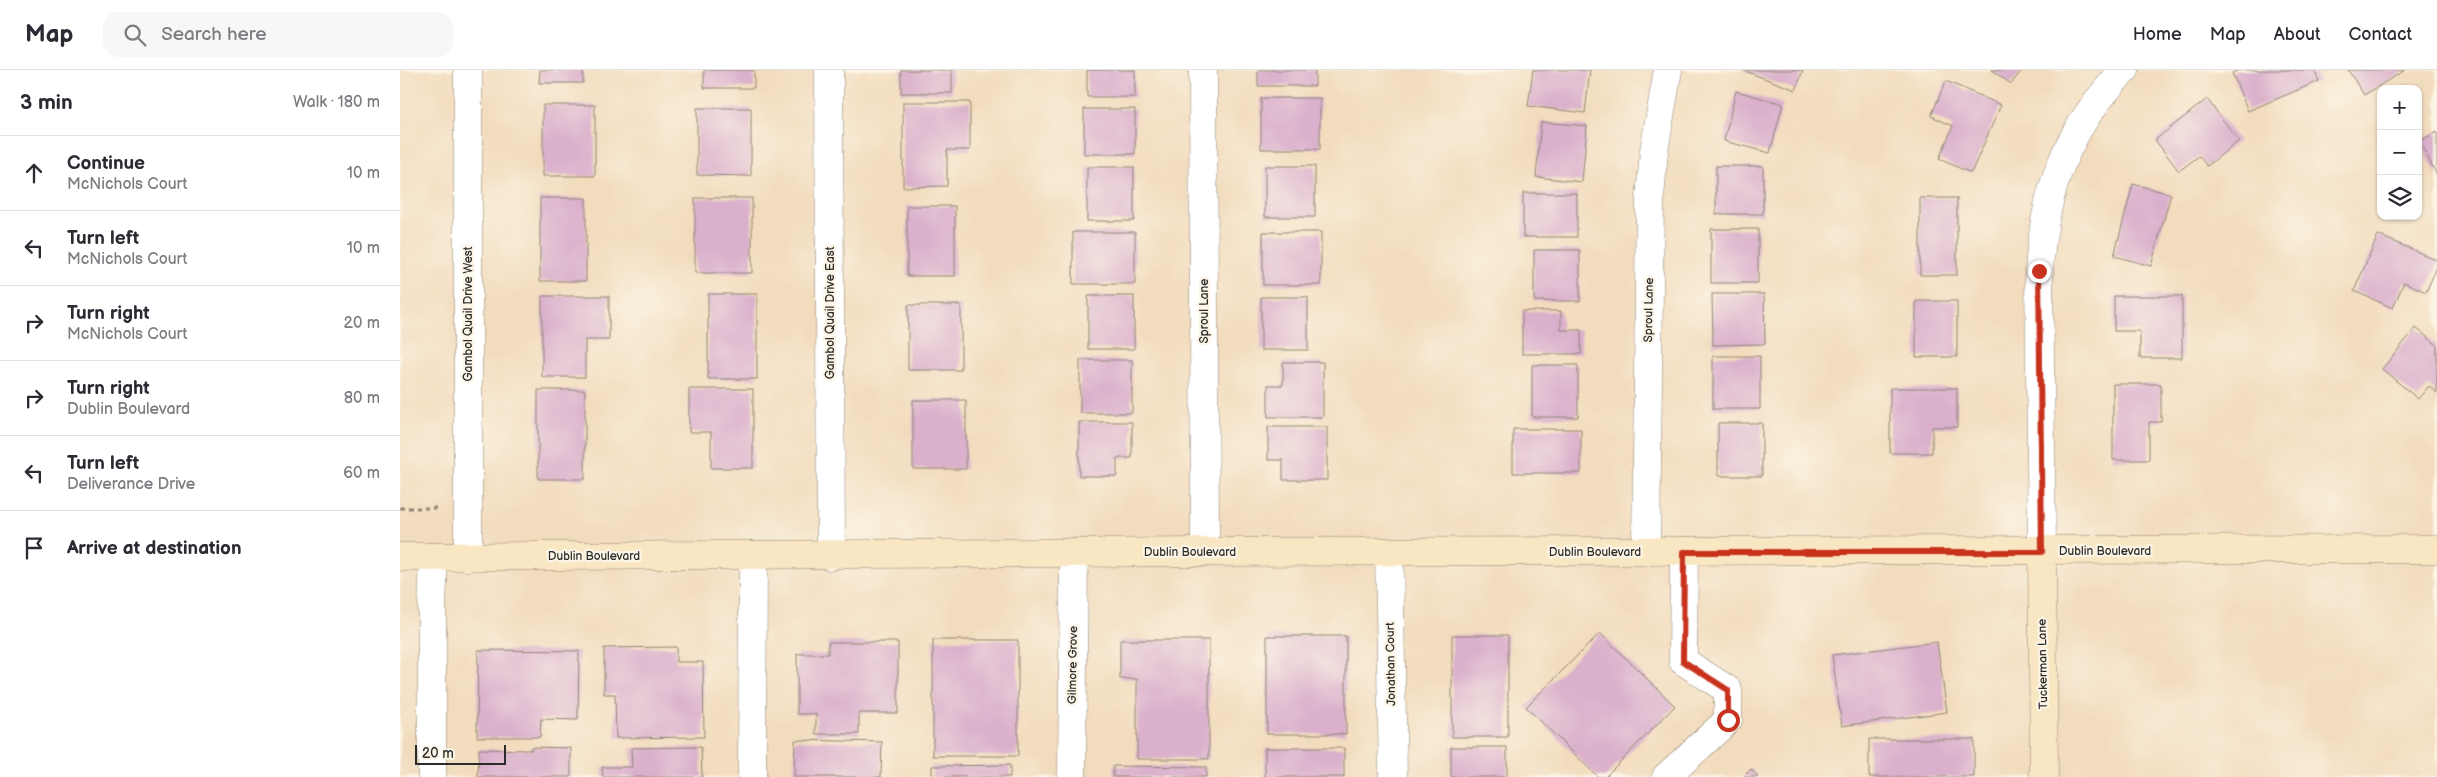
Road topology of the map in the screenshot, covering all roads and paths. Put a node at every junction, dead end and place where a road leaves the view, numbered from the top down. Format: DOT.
graph roads {
  1 [pos="468,70"];
  2 [pos="829,70"];
  3 [pos="1203,70"];
  4 [pos="1668,70"];
  5 [pos="2125,70"];
  6 [pos="400,508"];
  7 [pos="468,508"];
  8 [pos="2437,549"];
  9 [pos="1206,552"];
  10 [pos="1389,552"];
  11 [pos="1646,552"];
  12 [pos="1684,552"];
  13 [pos="2042,552"];
  14 [pos="1074,553"];
  15 [pos="753,555"];
  16 [pos="831,556"];
  17 [pos="400,557"];
  18 [pos="434,557"];
  19 [pos="468,557"];
  20 [pos="432,777"];
  21 [pos="752,777"];
  22 [pos="1072,777"];
  23 [pos="1393,777"];
  24 [pos="1666,777"];
  25 [pos="2044,777"];
  1 -- 7 [label="street, Gambol Quail Drive West"];
  2 -- 16 [label="street, Gambol Quail Drive East"];
  3 -- 9 [label="street, Sproul Lane"];
  4 -- 11 [label="street, Sproul Lane"];
  5 -- 13 [label="street"];
  6 -- 7 [label="path"];
  7 -- 19 [label="street, Gambol Quail Drive West"];
  8 -- 13 [label="main road, Dublin Boulevard"];
  9 -- 10 [label="main road, Dublin Boulevard"];
  9 -- 14 [label="main road, Dublin Boulevard"];
  10 -- 11 [label="main road, Dublin Boulevard"];
  10 -- 23 [label="street, Jonathan Court"];
  11 -- 12 [label="main road, Dublin Boulevard"];
  12 -- 13 [label="main road, Dublin Boulevard"];
  12 -- 24 [label="street"];
  13 -- 25 [label="main road, Tuckerman Lane"];
  14 -- 16 [label="main road, Dublin Boulevard"];
  14 -- 22 [label="street, Gilmore Grove"];
  15 -- 16 [label="main road, Dublin Boulevard"];
  15 -- 19 [label="main road, Dublin Boulevard"];
  15 -- 21 [label="street"];
  17 -- 18 [label="main road, Dublin Boulevard"];
  18 -- 19 [label="main road, Dublin Boulevard"];
  18 -- 20 [label="street"];
}
